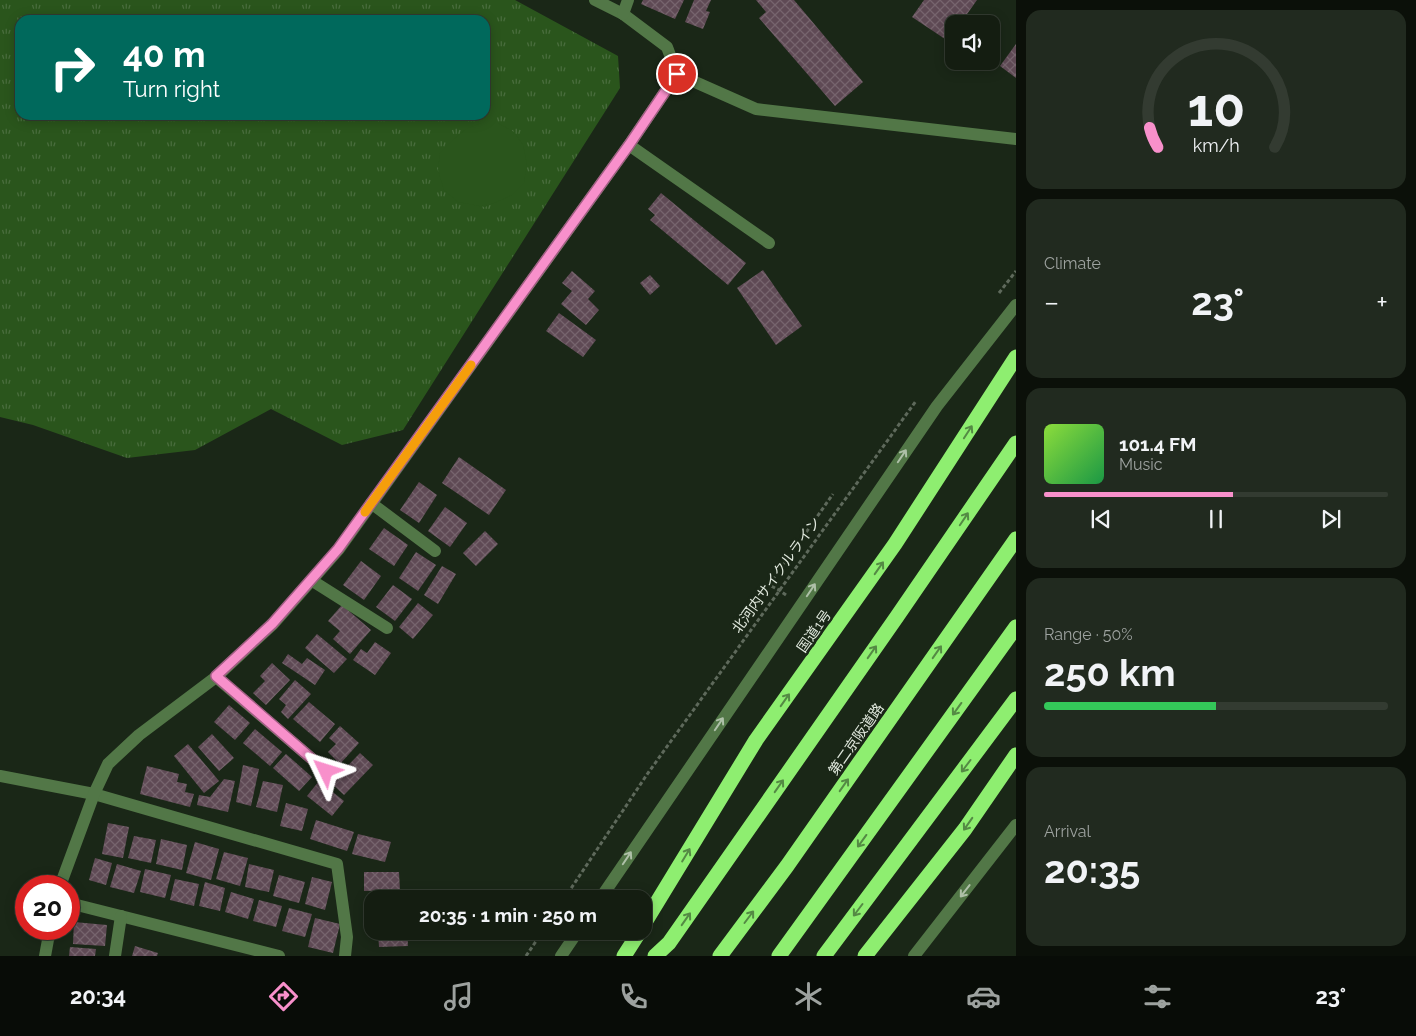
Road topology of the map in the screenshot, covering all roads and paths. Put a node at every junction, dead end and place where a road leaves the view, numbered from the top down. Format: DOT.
graph roads {
  1 [pos="595,0"];
  2 [pos="628,0"];
  3 [pos="623,14"];
  4 [pos="677,74"];
  5 [pos="1016,139"];
  6 [pos="629,145"];
  7 [pos="769,243"];
  8 [pos="1016,271"];
  9 [pos="998,294"];
  10 [pos="1016,304"];
  11 [pos="1016,357"];
  12 [pos="922,393"];
  13 [pos="1016,443"];
  14 [pos="833,494"];
  15 [pos="372,503"];
  16 [pos="1016,539"];
  17 [pos="435,551"];
  18 [pos="311,580"];
  19 [pos="779,590"];
  20 [pos="800,606"];
  21 [pos="1016,627"];
  22 [pos="387,628"];
  23 [pos="216,676"];
  24 [pos="1016,699"];
  25 [pos="1016,755"];
  26 [pos="326,771"];
  27 [pos="0,776"];
  28 [pos="94,794"];
  29 [pos="1016,825"];
  30 [pos="64,875"];
  31 [pos="570,890"];
  32 [pos="606,890"];
  33 [pos="80,906"];
  34 [pos="652,910"];
  35 [pos="121,916"];
  36 [pos="48,940"];
  37 [pos="537,940"];
  38 [pos="572,940"];
  39 [pos="634,940"];
  40 [pos="45,956"];
  41 [pos="115,956"];
  42 [pos="279,956"];
  43 [pos="345,956"];
  44 [pos="526,956"];
  45 [pos="561,956"];
  46 [pos="624,956"];
  47 [pos="655,956"];
  48 [pos="720,956"];
  49 [pos="779,956"];
  50 [pos="824,956"];
  51 [pos="865,956"];
  52 [pos="914,956"];
  1 -- 3 [label="street"];
  2 -- 3 [label="street"];
  3 -- 4 [label="street"];
  4 -- 5 [label="street"];
  4 -- 6 [label="street"];
  6 -- 7 [label="street"];
  6 -- 15 [label="street"];
  8 -- 9 [label="path"];
  20 -- 10 [label="street, one-way"];
  34 -- 11 [label="highway, 国道1号, one-way"];
  12 -- 19 [label="path, 北河内サイクルライン"];
  47 -- 13 [label="highway, one-way"];
  14 -- 19 [label="path"];
  15 -- 17 [label="street"];
  15 -- 18 [label="street"];
  48 -- 16 [label="highway, 第二京阪道路, one-way"];
  18 -- 22 [label="street"];
  18 -- 23 [label="street"];
  19 -- 20 [label="path"];
  19 -- 31 [label="path, 北河内サイクルライン"];
  32 -- 20 [label="street, one-way"];
  21 -- 49 [label="highway, one-way"];
  23 -- 26 [label="street"];
  23 -- 28 [label="street"];
  24 -- 50 [label="highway, one-way"];
  25 -- 51 [label="highway, one-way"];
  27 -- 28 [label="street"];
  28 -- 30 [label="street"];
  28 -- 43 [label="street"];
  29 -- 52 [label="street, one-way"];
  33 -- 35 [label="street"];
  35 -- 41 [label="street"];
  35 -- 42 [label="street"];
  36 -- 40 [label="street"];
  37 -- 44 [label="path"];
  38 -- 45 [label="street"];
  39 -- 46 [label="highway"];
}
